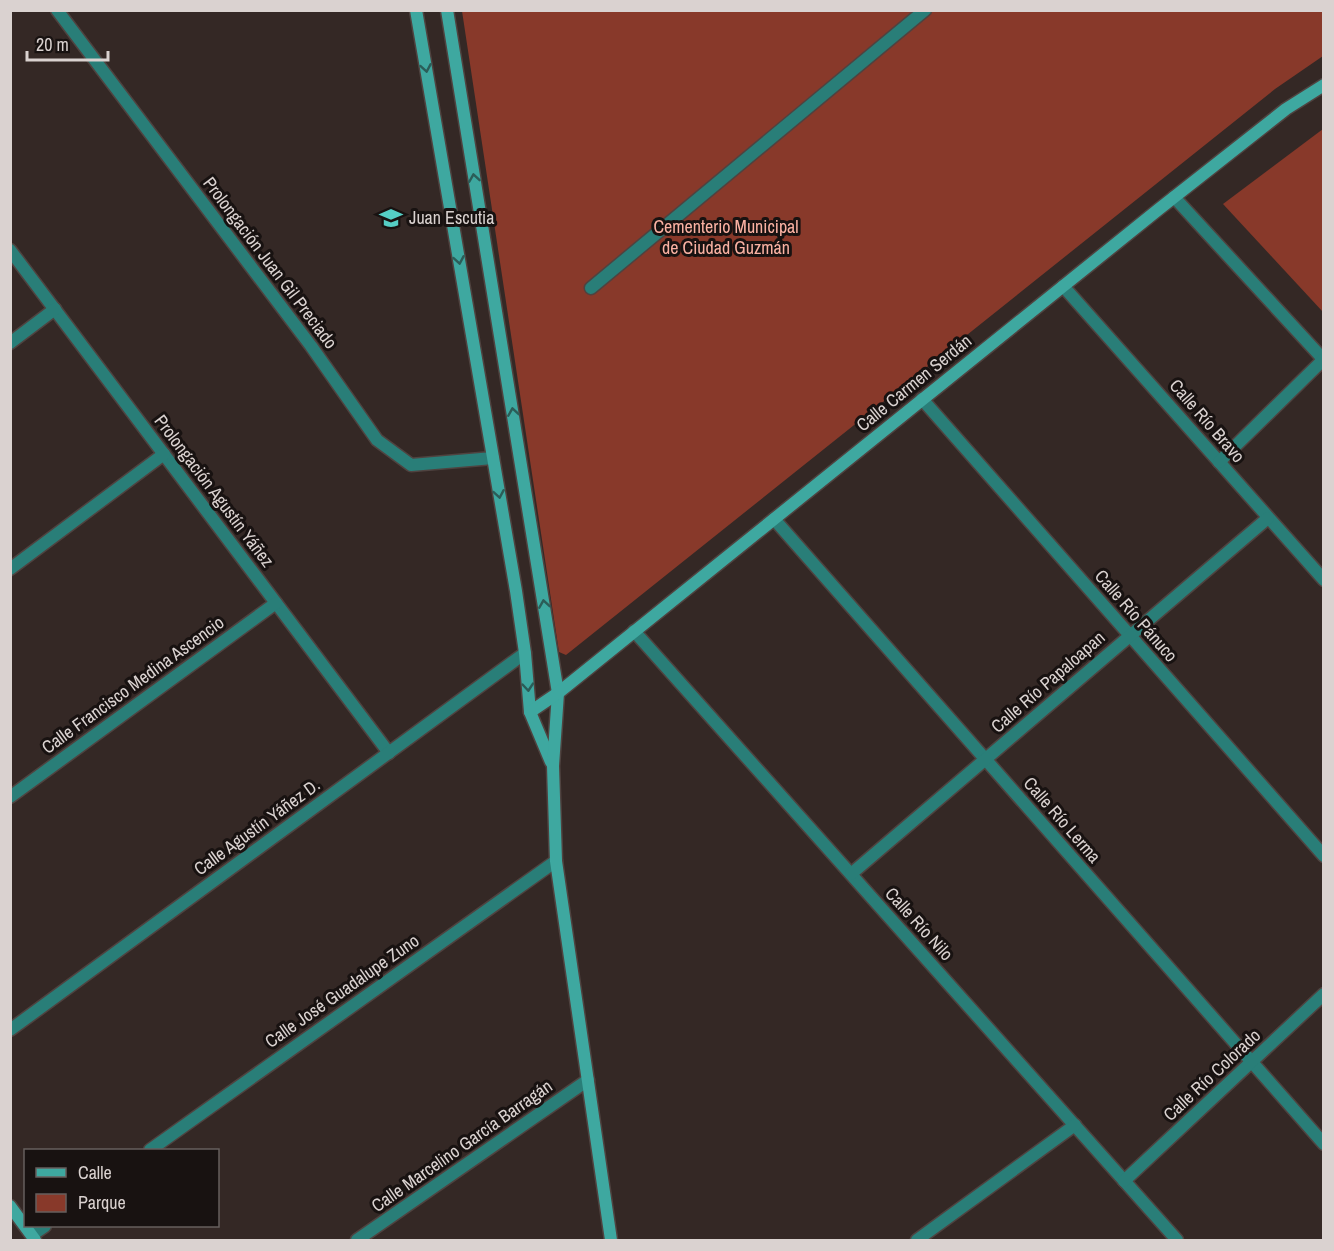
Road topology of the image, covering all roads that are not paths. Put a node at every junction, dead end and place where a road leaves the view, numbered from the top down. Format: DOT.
graph roads {
  1 [pos="57,10"];
  2 [pos="416,10"];
  3 [pos="447,10"];
  4 [pos="925,10"];
  5 [pos="1323,85"];
  6 [pos="1174,197"];
  7 [pos="10,250"];
  8 [pos="1063,286"];
  9 [pos="591,288"];
  10 [pos="56,309"];
  11 [pos="10,343"];
  12 [pos="1323,359"];
  13 [pos="922,399"];
  14 [pos="164,454"];
  15 [pos="493,458"];
  16 [pos="1219,462"];
  17 [pos="1268,518"];
  18 [pos="774,519"];
  19 [pos="10,569"];
  20 [pos="1323,580"];
  21 [pos="276,603"];
  22 [pos="634,631"];
  23 [pos="1130,636"];
  24 [pos="525,653"];
  25 [pos="558,693"];
  26 [pos="530,712"];
  27 [pos="389,753"];
  28 [pos="986,759"];
  29 [pos="553,766"];
  30 [pos="10,797"];
  31 [pos="1323,856"];
  32 [pos="556,861"];
  33 [pos="851,874"];
  34 [pos="1323,994"];
  35 [pos="10,1030"];
  36 [pos="1251,1062"];
  37 [pos="588,1080"];
  38 [pos="1075,1125"];
  39 [pos="1323,1144"];
  40 [pos="151,1149"];
  41 [pos="1124,1181"];
  42 [pos="10,1206"];
  43 [pos="24,1225"];
  44 [pos="44,1227"];
  45 [pos="33,1238"];
  46 [pos="926,1238"];
  47 [pos="357,1240"];
  48 [pos="611,1240"];
  49 [pos="1177,1240"];
  1 -- 15 [label="street, Prolongación Juan Gil Preciado"];
  2 -- 15 [label="street, one-way"];
  25 -- 3 [label="street, one-way"];
  4 -- 9 [label="street"];
  5 -- 6 [label="street, Calle Carmen Serdán"];
  6 -- 8 [label="street, Calle Carmen Serdán"];
  6 -- 12 [label="street"];
  7 -- 10 [label="street, Prolongación Agustín Yáñez"];
  8 -- 13 [label="street, Calle Carmen Serdán"];
  8 -- 16 [label="street, Calle Río Bravo"];
  10 -- 11 [label="street"];
  10 -- 14 [label="street, Prolongación Agustín Yáñez"];
  12 -- 16 [label="street"];
  13 -- 18 [label="street, Calle Carmen Serdán"];
  13 -- 23 [label="street, Calle Río Pánuco"];
  14 -- 19 [label="street"];
  14 -- 21 [label="street, Prolongación Agustín Yáñez"];
  15 -- 24 [label="street, one-way"];
  16 -- 17 [label="street, Calle Río Bravo"];
  17 -- 20 [label="street, Calle Río Bravo"];
  17 -- 23 [label="street, Calle Río Papaloapan"];
  18 -- 22 [label="street, Calle Carmen Serdán"];
  18 -- 28 [label="street, Calle Río Lerma"];
  21 -- 27 [label="street, Prolongación Agustín Yáñez"];
  21 -- 30 [label="street, Calle Francisco Medina Ascencio"];
  22 -- 25 [label="street, Calle Carmen Serdán"];
  22 -- 33 [label="street, Calle Río Nilo"];
  23 -- 28 [label="street, Calle Río Papaloapan"];
  23 -- 31 [label="street, Calle Río Pánuco"];
  24 -- 26 [label="street, one-way"];
  24 -- 27 [label="street, Calle Agustín Yáñez D."];
  25 -- 26 [label="street, Calle Carmen Serdán"];
  25 -- 29 [label="street"];
  26 -- 29 [label="street"];
  27 -- 35 [label="street, Calle Agustín Yáñez D."];
  28 -- 33 [label="street, Calle Río Papaloapan"];
  28 -- 36 [label="street, Calle Río Lerma"];
  29 -- 32 [label="street"];
  32 -- 37 [label="street"];
  32 -- 40 [label="street, Calle José Guadalupe Zuno"];
  33 -- 38 [label="street, Calle Río Nilo"];
  34 -- 36 [label="street, Calle Río Colorado"];
  36 -- 39 [label="street, Calle Río Lerma"];
  36 -- 41 [label="street, Calle Río Colorado"];
  37 -- 47 [label="street, Calle Marcelino García Barragán"];
  37 -- 48 [label="street"];
  38 -- 41 [label="street, Calle Río Nilo"];
  38 -- 46 [label="street"];
  41 -- 49 [label="street, Calle Río Nilo"];
  42 -- 43 [label="street"];
  44 -- 45 [label="street"];
}
